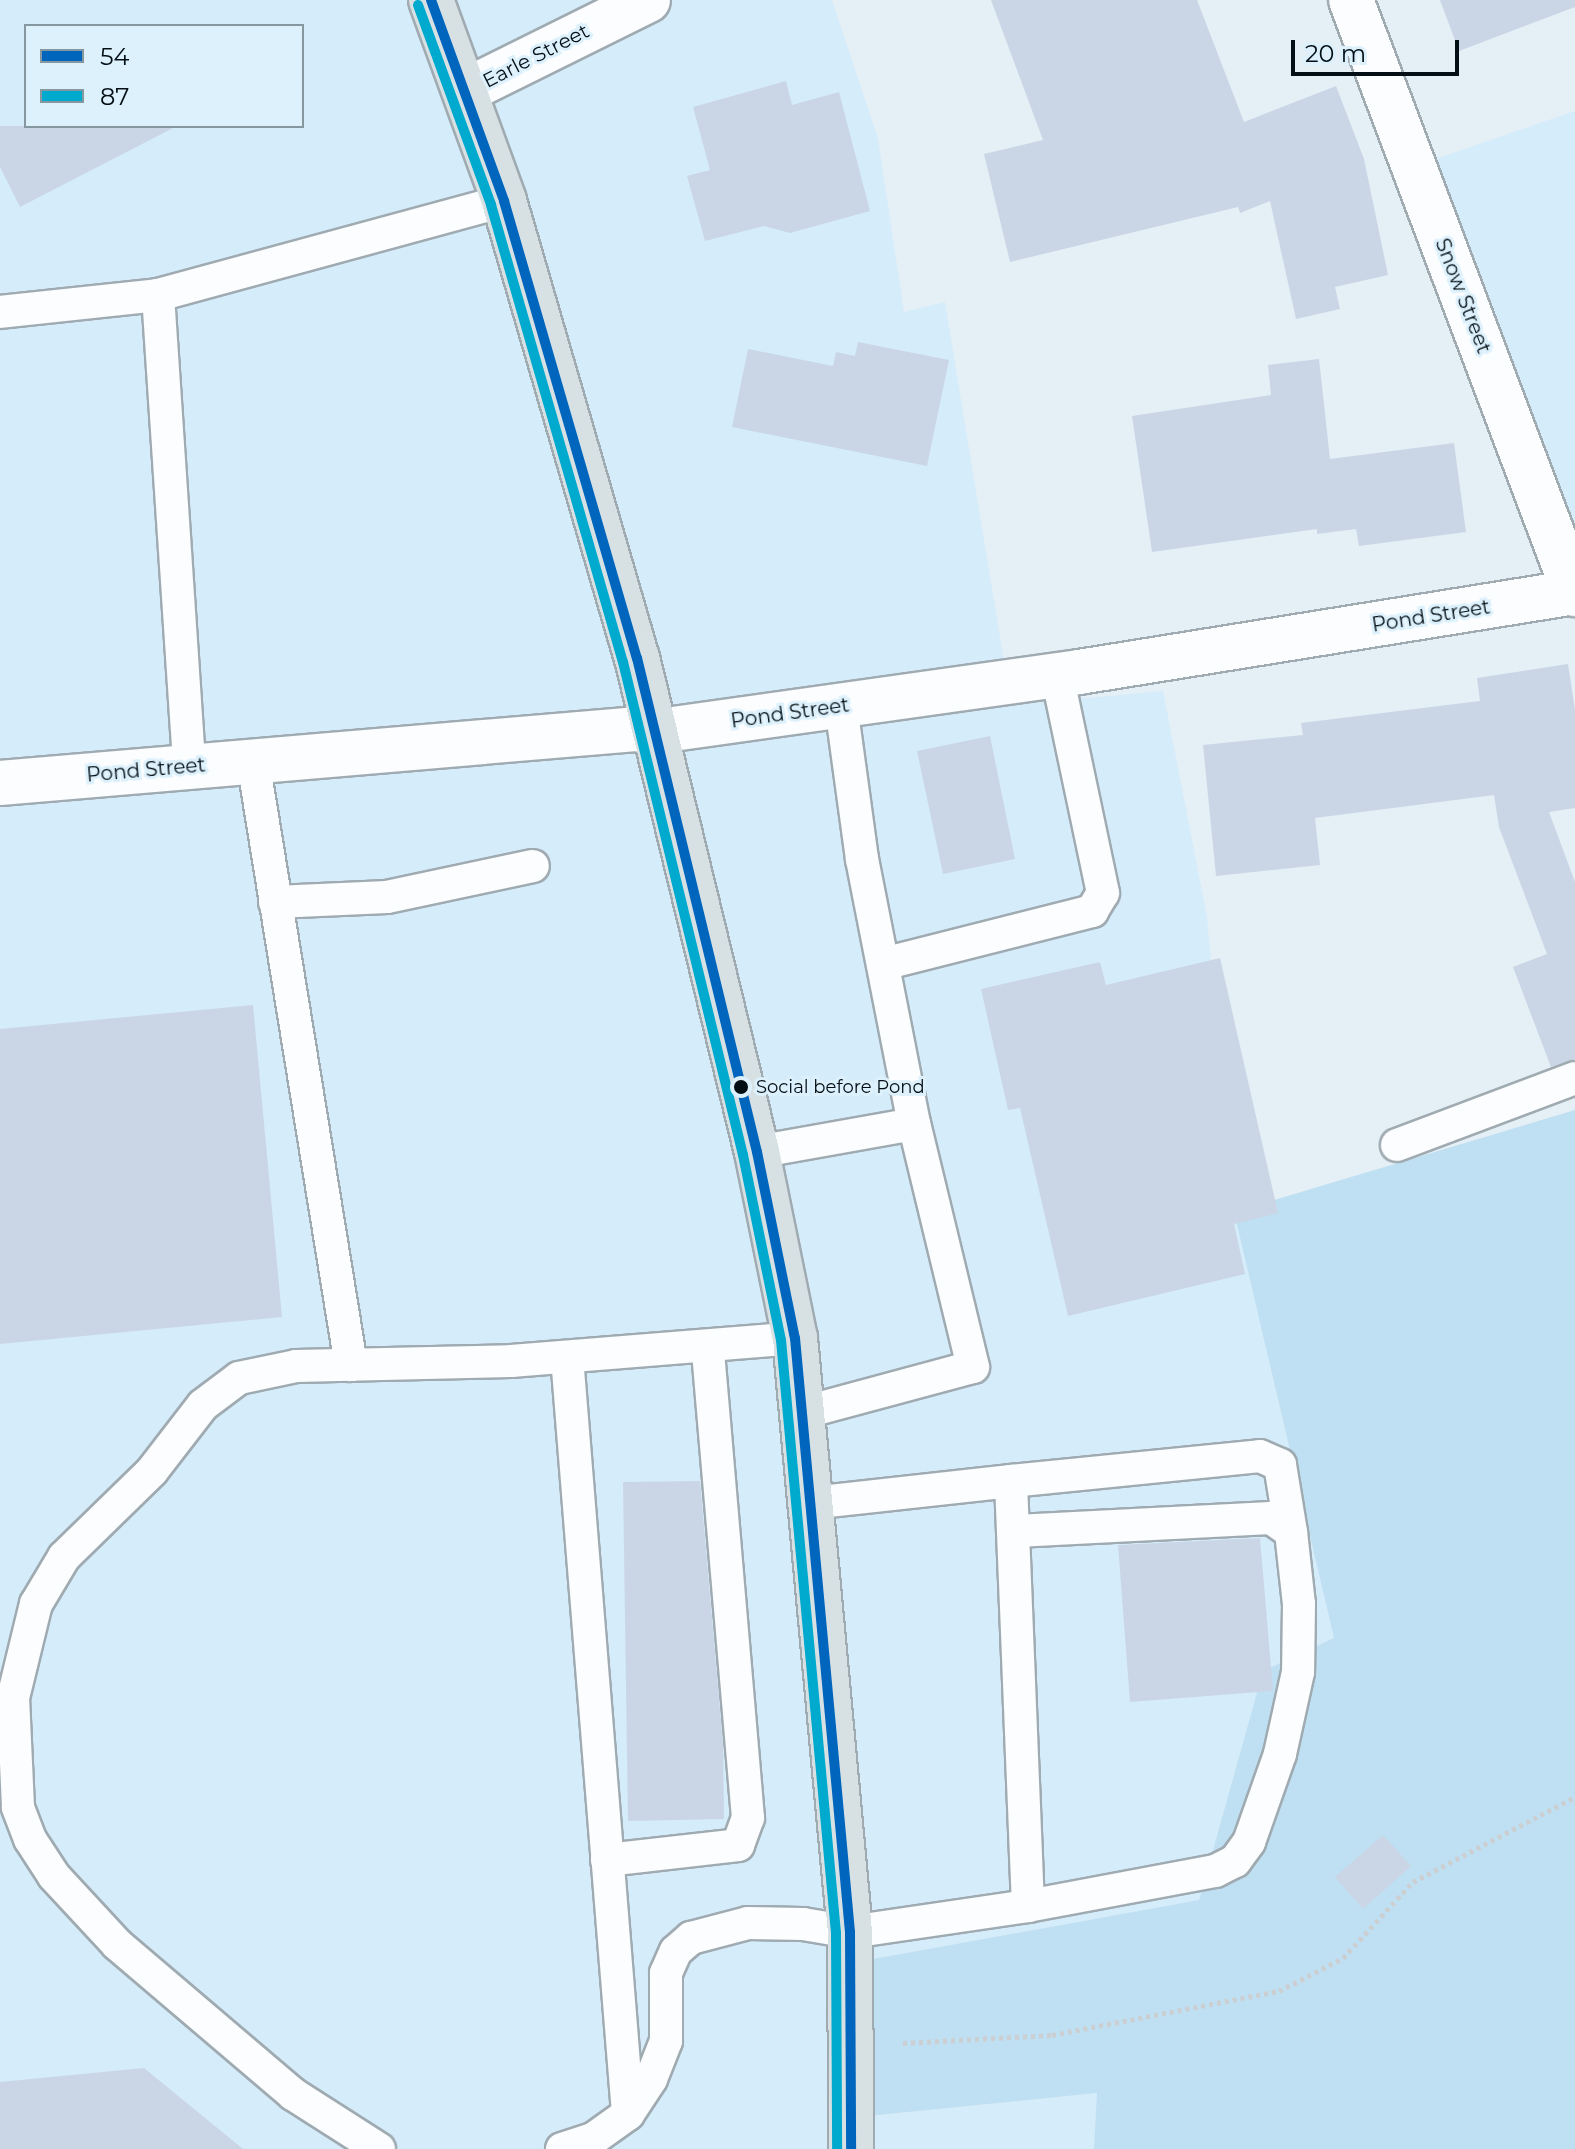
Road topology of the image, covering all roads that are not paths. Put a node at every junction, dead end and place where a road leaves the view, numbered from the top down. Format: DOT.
graph roads {
  1 [pos="431,0"];
  2 [pos="648,0"];
  3 [pos="1351,0"];
  4 [pos="467,90"];
  5 [pos="504,201"];
  6 [pos="158,295"];
  7 [pos="0,312"];
  8 [pos="1575,593"];
  9 [pos="1057,675"];
  10 [pos="841,706"];
  11 [pos="652,732"];
  12 [pos="253,761"];
  13 [pos="189,766"];
  14 [pos="0,783"];
  15 [pos="533,866"];
  16 [pos="275,902"];
  17 [pos="883,964"];
  18 [pos="1575,1078"];
  19 [pos="914,1124"];
  20 [pos="1397,1145"];
  21 [pos="757,1152"];
  22 [pos="795,1338"];
  23 [pos="708,1347"];
  24 [pos="567,1357"];
  25 [pos="351,1365"];
  26 [pos="802,1413"];
  27 [pos="1011,1481"];
  28 [pos="812,1503"];
  29 [pos="1016,1531"];
  30 [pos="1291,1532"];
  31 [pos="607,1860"];
  32 [pos="1028,1906"];
  33 [pos="850,1932"];
  34 [pos="628,2114"];
  35 [pos="379,2149"];
  36 [pos="562,2149"];
  37 [pos="851,2149"];
  1 -- 4 [label="main road"];
  2 -- 4 [label="street, Earle Street"];
  3 -- 8 [label="street, Snow Street"];
  4 -- 5 [label="main road"];
  5 -- 6 [label="lane"];
  5 -- 11 [label="main road"];
  6 -- 7 [label="lane"];
  6 -- 13 [label="lane"];
  8 -- 9 [label="street, Pond Street"];
  9 -- 10 [label="street, Pond Street"];
  9 -- 17 [label="lane"];
  10 -- 11 [label="street, Pond Street"];
  10 -- 17 [label="lane"];
  11 -- 12 [label="street, Pond Street"];
  11 -- 21 [label="main road"];
  12 -- 13 [label="street, Pond Street"];
  12 -- 16 [label="lane"];
  13 -- 14 [label="street, Pond Street"];
  15 -- 16 [label="lane"];
  16 -- 25 [label="lane"];
  17 -- 19 [label="lane"];
  18 -- 20 [label="lane"];
  19 -- 21 [label="lane"];
  19 -- 26 [label="lane"];
  21 -- 22 [label="main road"];
  22 -- 23 [label="lane"];
  22 -- 26 [label="main road"];
  23 -- 24 [label="lane"];
  23 -- 31 [label="lane"];
  24 -- 25 [label="lane"];
  24 -- 31 [label="lane"];
  25 -- 35 [label="lane"];
  26 -- 28 [label="main road"];
  27 -- 28 [label="lane"];
  27 -- 29 [label="lane"];
  27 -- 30 [label="lane"];
  28 -- 33 [label="main road"];
  29 -- 30 [label="lane"];
  29 -- 32 [label="lane"];
  30 -- 32 [label="lane"];
  31 -- 34 [label="lane"];
  32 -- 33 [label="lane"];
  33 -- 34 [label="lane"];
  33 -- 37 [label="main road"];
  34 -- 36 [label="lane"];
}
